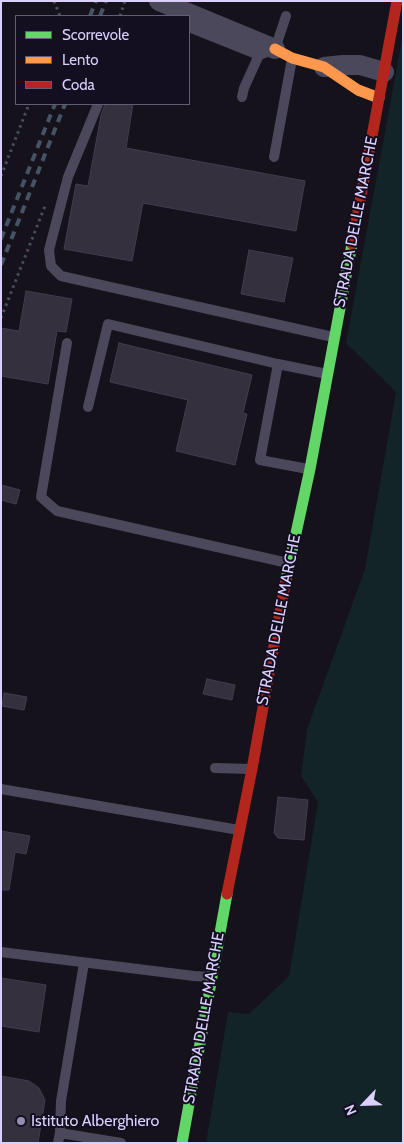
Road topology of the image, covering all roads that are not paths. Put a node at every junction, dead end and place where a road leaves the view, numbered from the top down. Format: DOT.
graph roads {
  1 [pos="159,1"];
  2 [pos="397,1"];
  3 [pos="190,15"];
  4 [pos="190,15"];
  5 [pos="286,16"];
  6 [pos="190,27"];
  7 [pos="275,54"];
  8 [pos="324,67"];
  9 [pos="384,72"];
  10 [pos="242,98"];
  11 [pos="379,98"];
  12 [pos="98,105"];
  13 [pos="274,157"];
  14 [pos="334,337"];
  15 [pos="67,343"];
  16 [pos="278,364"];
  17 [pos="328,374"];
  18 [pos="88,407"];
  19 [pos="310,469"];
  20 [pos="289,563"];
  21 [pos="215,768"];
  22 [pos="252,769"];
  23 [pos="1,789"];
  24 [pos="239,830"];
  25 [pos="1,952"];
  26 [pos="84,963"];
  27 [pos="212,977"];
  28 [pos="59,1138"];
  29 [pos="121,1143"];
  30 [pos="182,1143"];
  1 -- 3 [label="street"];
  2 -- 9 [label="main road, STRADA DELLE MARCHE"];
  4 -- 7 [label="street"];
  5 -- 7 [label="lane"];
  6 -- 7 [label="lane"];
  7 -- 8 [label="main road"];
  7 -- 10 [label="lane"];
  7 -- 13 [label="lane"];
  8 -- 9 [label="street"];
  8 -- 11 [label="main road"];
  9 -- 11 [label="main road, STRADA DELLE MARCHE"];
  11 -- 14 [label="main road, STRADA DELLE MARCHE"];
  12 -- 14 [label="lane"];
  14 -- 17 [label="main road, STRADA DELLE MARCHE"];
  15 -- 20 [label="lane"];
  16 -- 17 [label="lane"];
  16 -- 18 [label="lane"];
  16 -- 19 [label="lane"];
  17 -- 19 [label="main road, STRADA DELLE MARCHE"];
  19 -- 20 [label="main road, STRADA DELLE MARCHE"];
  20 -- 22 [label="main road, STRADA DELLE MARCHE"];
  21 -- 22 [label="lane"];
  22 -- 24 [label="main road, STRADA DELLE MARCHE"];
  23 -- 24 [label="lane"];
  24 -- 27 [label="main road, STRADA DELLE MARCHE"];
  25 -- 26 [label="lane"];
  26 -- 27 [label="lane"];
  26 -- 28 [label="lane"];
  27 -- 30 [label="main road, STRADA DELLE MARCHE"];
  28 -- 29 [label="lane"];
}
